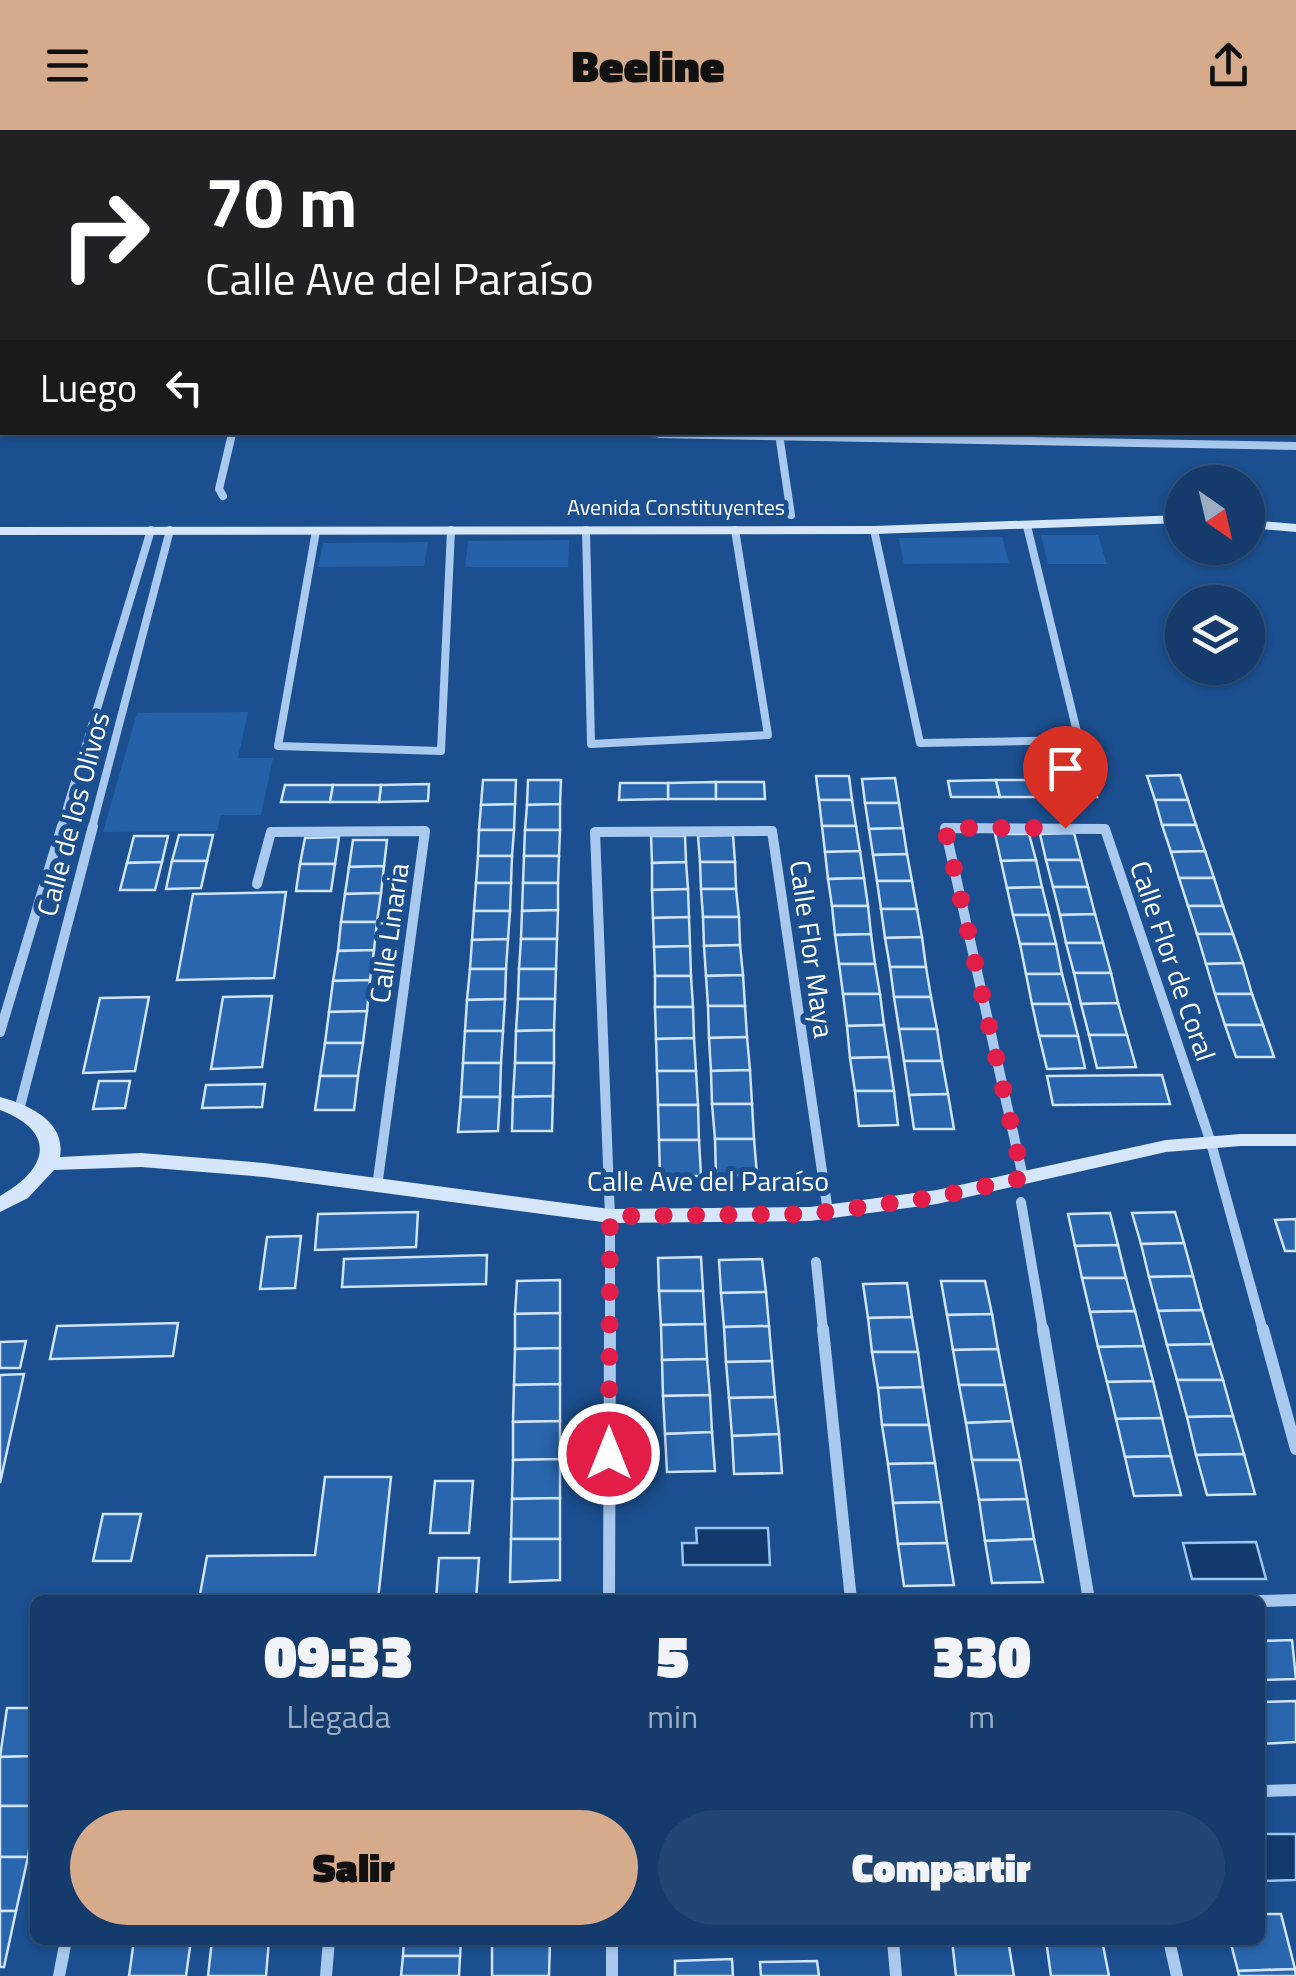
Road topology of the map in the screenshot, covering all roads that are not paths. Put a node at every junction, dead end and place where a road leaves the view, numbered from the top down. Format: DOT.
graph roads {
  1 [pos="232,435"];
  2 [pos="779,435"];
  3 [pos="819,435"];
  4 [pos="1256,435"];
  5 [pos="1258,446"];
  6 [pos="1296,446"];
  7 [pos="223,496"];
  8 [pos="791,515"];
  9 [pos="1165,521"];
  10 [pos="1265,525"];
  11 [pos="1026,526"];
  12 [pos="1296,528"];
  13 [pos="151,530"];
  14 [pos="170,530"];
  15 [pos="316,530"];
  16 [pos="451,530"];
  17 [pos="586,530"];
  18 [pos="735,530"];
  19 [pos="874,530"];
  20 [pos="1,534"];
  21 [pos="256,884"];
  22 [pos="0,1032"];
  23 [pos="10,1106"];
  24 [pos="1296,1140"];
  25 [pos="1210,1142"];
  26 [pos="50,1164"];
  27 [pos="1023,1178"];
  28 [pos="377,1187"];
  29 [pos="1021,1202"];
  30 [pos="0,1205"];
  31 [pos="828,1212"];
  32 [pos="610,1216"];
  33 [pos="816,1262"];
  34 [pos="1296,1449"];
  35 [pos="609,1595"];
  36 [pos="850,1595"];
  37 [pos="1088,1595"];
  38 [pos="1296,1600"];
  39 [pos="1265,1601"];
  40 [pos="1265,1790"];
  41 [pos="1296,1790"];
  42 [pos="65,1945"];
  43 [pos="329,1945"];
  44 [pos="612,1945"];
  45 [pos="893,1945"];
  46 [pos="1171,1945"];
  47 [pos="59,1976"];
  48 [pos="326,1976"];
  49 [pos="612,1976"];
  50 [pos="896,1976"];
  51 [pos="1177,1976"];
  1 -- 7 [label="street"];
  2 -- 8 [label="street"];
  3 -- 5 [label="street"];
  4 -- 5 [label="street"];
  5 -- 6 [label="street"];
  9 -- 11 [label="main road, Avenida Constituyentes"];
  10 -- 12 [label="main road"];
  11 -- 19 [label="main road, Avenida Constituyentes"];
  11 -- 19 [label="street"];
  13 -- 14 [label="main road, Avenida Constituyentes"];
  13 -- 20 [label="main road"];
  13 -- 22 [label="street, Calle de los Olivos"];
  14 -- 15 [label="main road, Avenida Constituyentes"];
  14 -- 23 [label="street, Calle de los Olivos"];
  15 -- 16 [label="main road, Avenida Constituyentes"];
  15 -- 16 [label="street"];
  16 -- 17 [label="main road, Avenida Constituyentes"];
  17 -- 18 [label="main road, Avenida Constituyentes"];
  17 -- 18 [label="street"];
  18 -- 19 [label="main road, Avenida Constituyentes"];
  21 -- 28 [label="street, Calle Linaria"];
  23 -- 26 [label="main road"];
  24 -- 25 [label="main road, Calle Ave del Paraíso"];
  25 -- 27 [label="main road, Calle Ave del Paraíso"];
  25 -- 27 [label="street, Calle Flor de Coral"];
  25 -- 34 [label="street"];
  26 -- 28 [label="main road, Calle Ave del Paraíso"];
  26 -- 30 [label="main road"];
  27 -- 31 [label="main road, Calle Ave del Paraíso"];
  28 -- 32 [label="main road, Calle Ave del Paraíso"];
  29 -- 37 [label="street"];
  31 -- 32 [label="main road, Calle Ave del Paraíso"];
  31 -- 32 [label="street, Calle Flor Maya"];
  32 -- 35 [label="street"];
  33 -- 36 [label="street"];
  38 -- 39 [label="street"];
  40 -- 41 [label="street"];
  42 -- 47 [label="street"];
  43 -- 48 [label="street"];
  44 -- 49 [label="street"];
  45 -- 50 [label="street"];
  46 -- 51 [label="street"];
}
